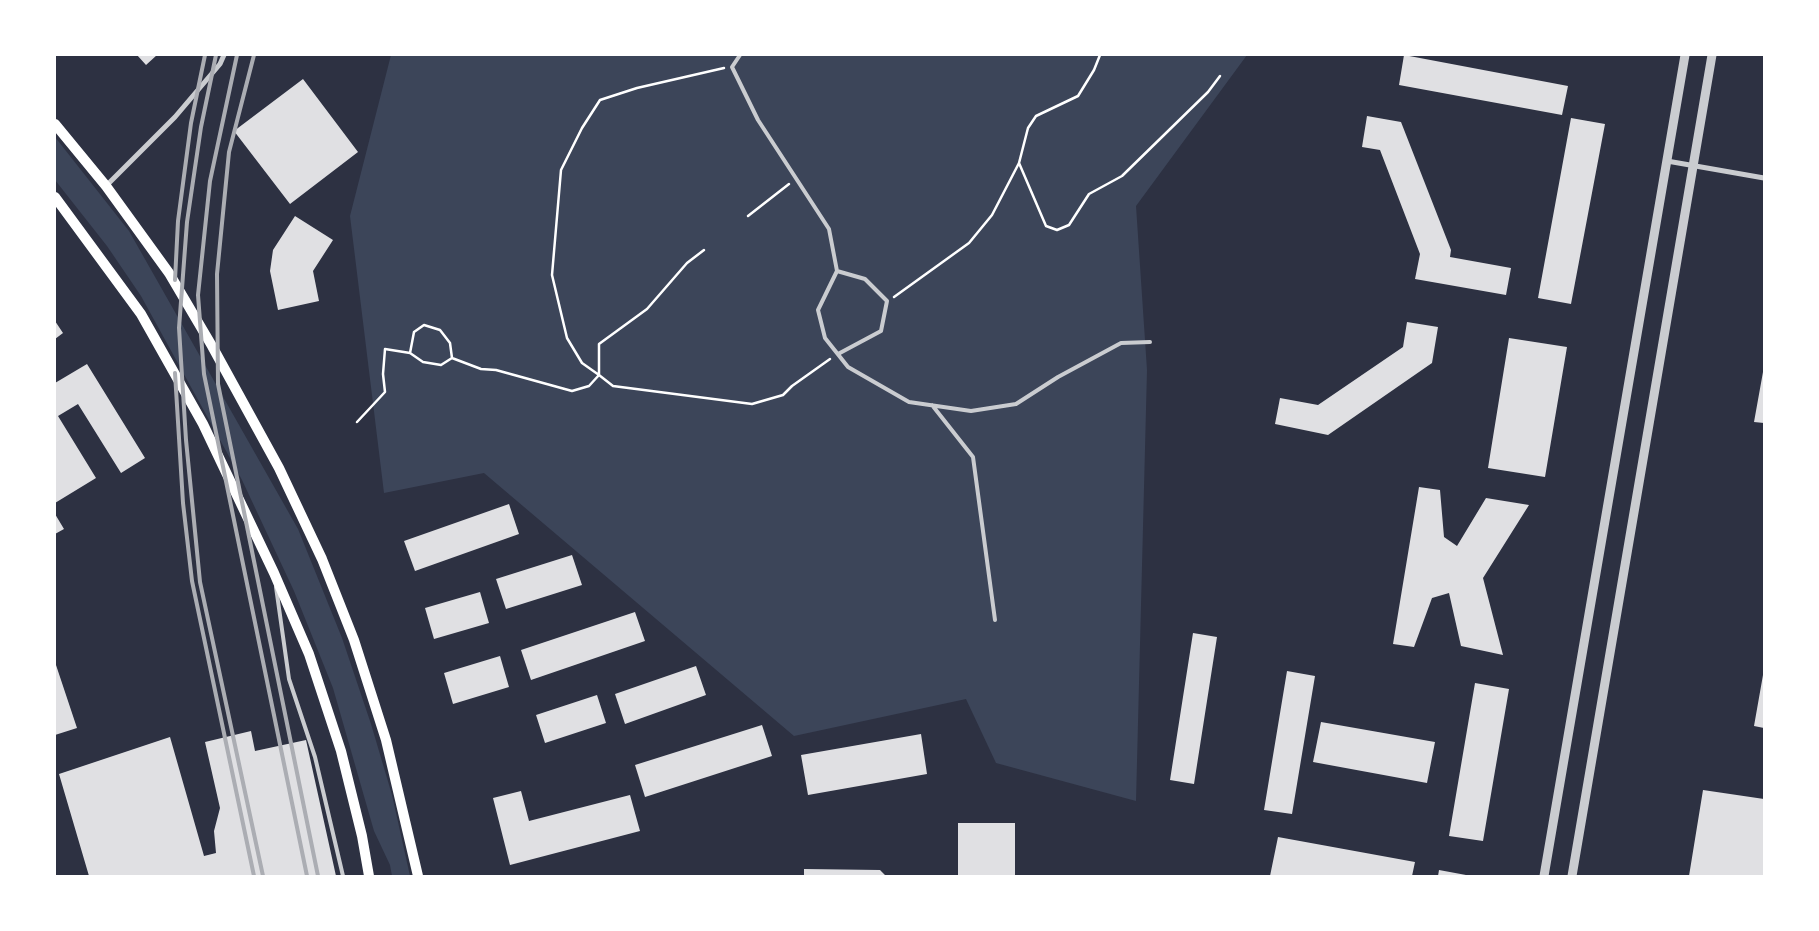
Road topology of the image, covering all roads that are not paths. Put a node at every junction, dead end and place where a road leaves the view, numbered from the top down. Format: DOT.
graph roads {
  1 [pos="224,55"];
  2 [pos="740,55"];
  3 [pos="1685,55"];
  4 [pos="1712,55"];
  5 [pos="55,124"];
  6 [pos="1667,161"];
  7 [pos="1693,166"];
  8 [pos="1764,178"];
  9 [pos="106,186"];
  10 [pos="55,197"];
  11 [pos="838,271"];
  12 [pos="1150,342"];
  13 [pos="838,354"];
  14 [pos="932,405"];
  15 [pos="274,573"];
  16 [pos="995,620"];
  17 [pos="343,876"];
  18 [pos="369,876"];
  19 [pos="418,876"];
  20 [pos="1544,876"];
  21 [pos="1572,876"];
  1 -- 9 [label="street"];
  2 -- 11 [label="lane"];
  3 -- 6 [label="street"];
  4 -- 7 [label="street"];
  5 -- 9 [label="main road"];
  6 -- 7 [label="street"];
  6 -- 20 [label="street"];
  7 -- 8 [label="street"];
  7 -- 21 [label="street"];
  9 -- 19 [label="main road"];
  10 -- 15 [label="main road"];
  11 -- 13 [label="lane"];
  11 -- 13 [label="lane"];
  12 -- 14 [label="lane"];
  13 -- 14 [label="lane"];
  14 -- 16 [label="lane"];
  15 -- 17 [label="lane"];
  15 -- 18 [label="main road"];
}
